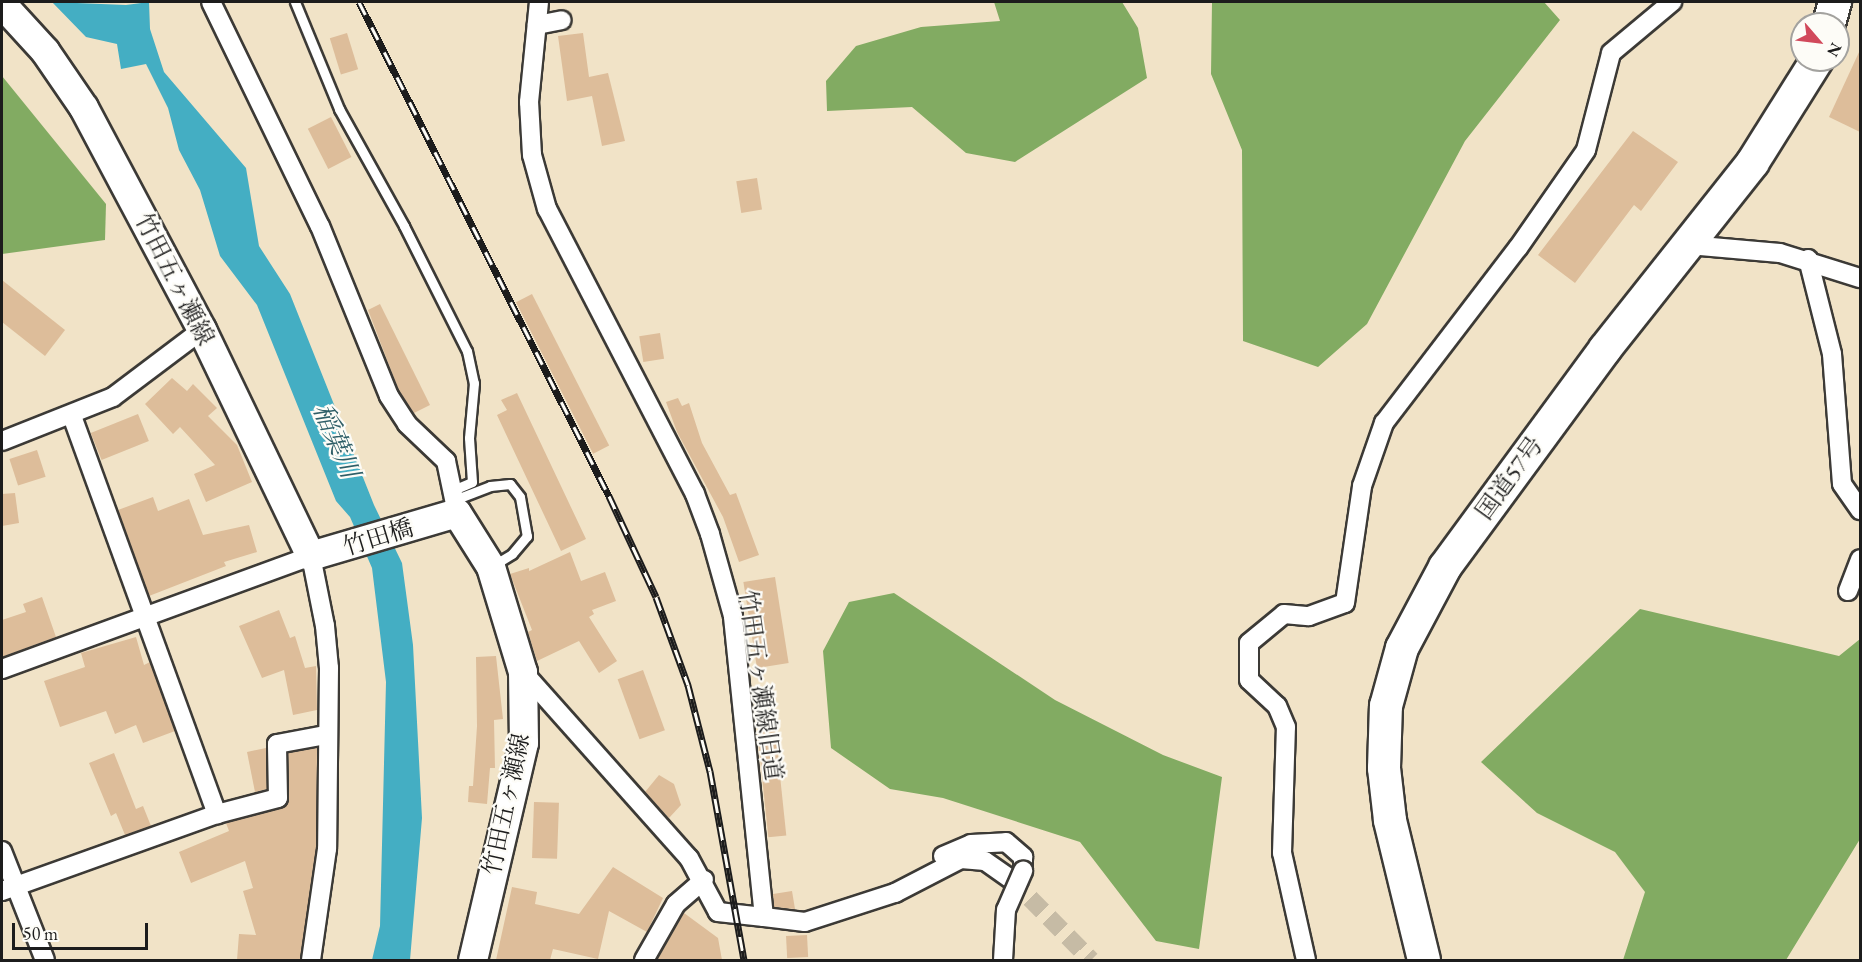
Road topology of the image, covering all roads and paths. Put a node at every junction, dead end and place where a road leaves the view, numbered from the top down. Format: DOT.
graph roads {
  1 [pos="211,2"];
  2 [pos="295,2"];
  3 [pos="539,2"];
  4 [pos="1672,2"];
  5 [pos="2,4"];
  6 [pos="562,20"];
  7 [pos="537,25"];
  8 [pos="1809,72"];
  9 [pos="1689,245"];
  10 [pos="1808,260"];
  11 [pos="1860,278"];
  12 [pos="202,330"];
  13 [pos="72,416"];
  14 [pos="2,441"];
  15 [pos="454,501"];
  16 [pos="1860,510"];
  17 [pos="320,554"];
  18 [pos="1860,559"];
  19 [pos="491,567"];
  20 [pos="1848,591"];
  21 [pos="145,616"];
  22 [pos="2,669"];
  23 [pos="522,672"];
  24 [pos="326,735"];
  25 [pos="217,814"];
  26 [pos="2,851"];
  27 [pos="934,873"];
  28 [pos="1017,875"];
  29 [pos="704,880"];
  30 [pos="8,888"];
  31 [pos="764,917"];
  32 [pos="45,960"];
  33 [pos="311,960"];
  34 [pos="473,960"];
  35 [pos="644,960"];
  36 [pos="1002,960"];
  37 [pos="1306,960"];
  38 [pos="1424,960"];
  1 -- 15 [label="street"];
  2 -- 15 [label="lane"];
  3 -- 7 [label="street, 竹田五ヶ瀬線旧道"];
  4 -- 37 [label="street"];
  5 -- 12 [label="main road, 竹田五ヶ瀬線"];
  6 -- 7 [label="street"];
  7 -- 31 [label="street, 竹田五ヶ瀬線旧道"];
  8 -- 9 [label="highway, 国道57号"];
  9 -- 10 [label="street"];
  9 -- 38 [label="highway, 国道57号"];
  10 -- 11 [label="street"];
  10 -- 16 [label="street"];
  12 -- 13 [label="street"];
  12 -- 17 [label="main road, 竹田五ヶ瀬線"];
  13 -- 14 [label="street"];
  13 -- 21 [label="street"];
  15 -- 17 [label="main road, 竹田橋"];
  15 -- 19 [label="main road, 竹田五ヶ瀬線"];
  15 -- 19 [label="lane"];
  17 -- 21 [label="street"];
  17 -- 24 [label="street"];
  18 -- 20 [label="street"];
  19 -- 23 [label="main road, 竹田五ヶ瀬線"];
  21 -- 22 [label="street"];
  21 -- 25 [label="street"];
  23 -- 29 [label="street"];
  23 -- 34 [label="main road, 竹田五ヶ瀬線"];
  24 -- 25 [label="street"];
  24 -- 33 [label="street"];
  25 -- 30 [label="street"];
  26 -- 30 [label="street"];
  27 -- 28 [label="street"];
  27 -- 28 [label="street"];
  27 -- 31 [label="street"];
  28 -- 36 [label="street, bridge"];
  29 -- 31 [label="street"];
  29 -- 35 [label="street"];
  30 -- 32 [label="street"];
}
